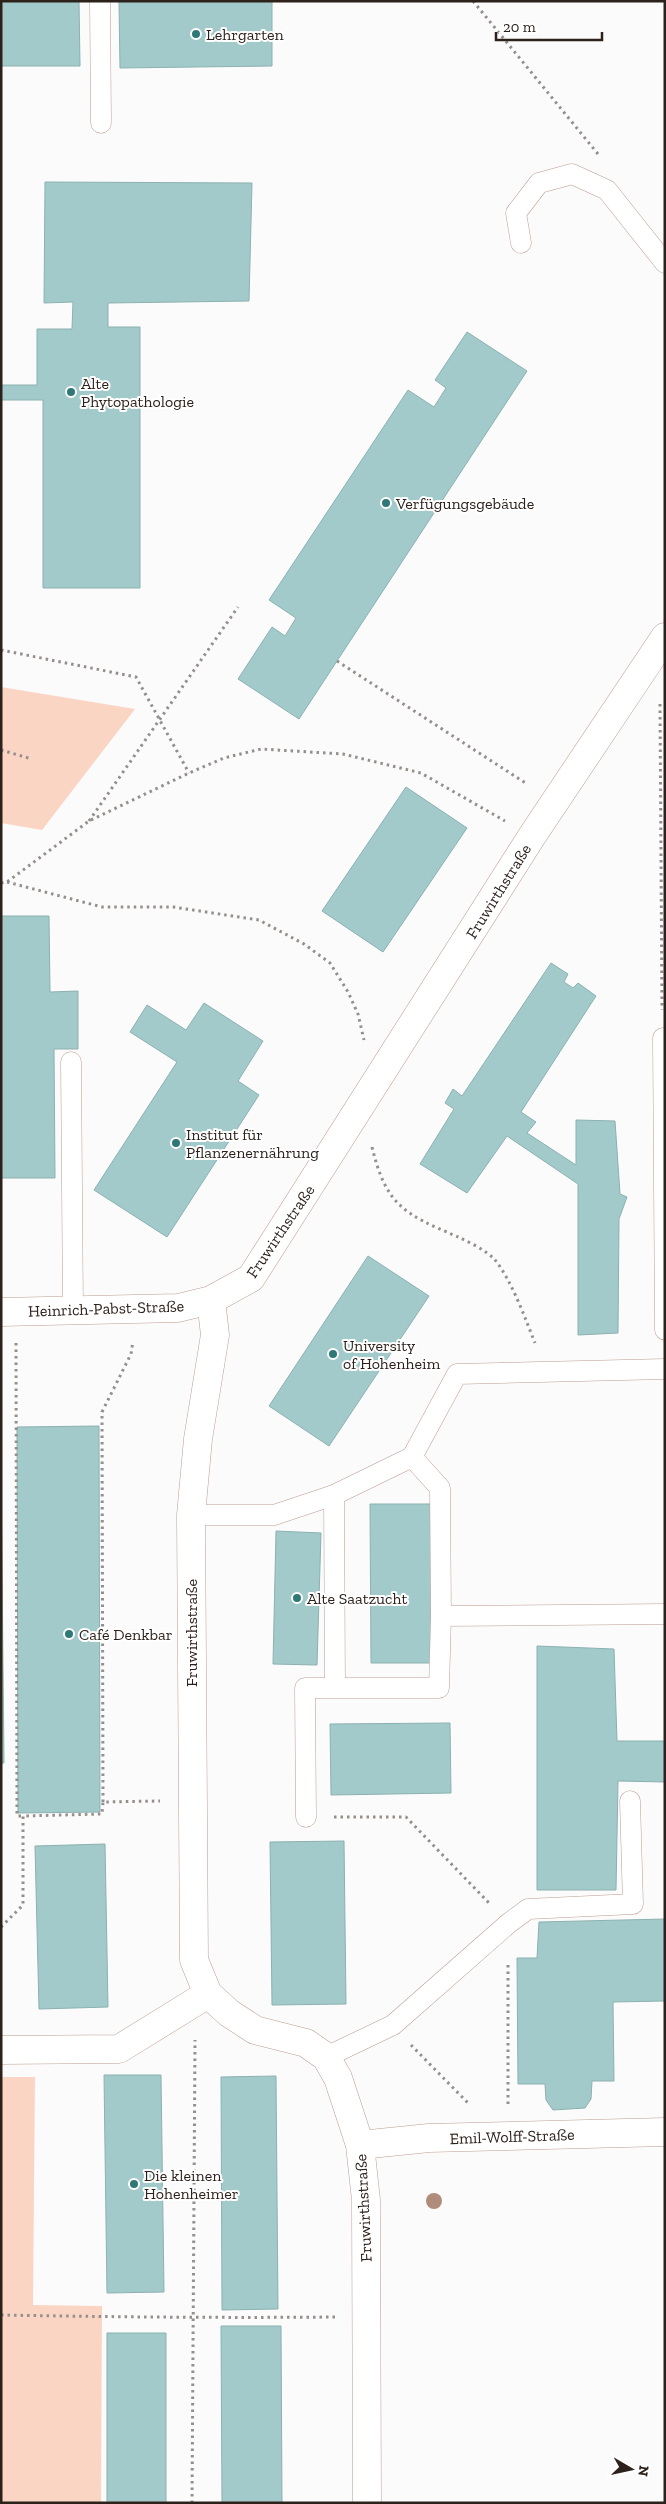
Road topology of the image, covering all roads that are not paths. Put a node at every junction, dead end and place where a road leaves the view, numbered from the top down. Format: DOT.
graph roads {
  1 [pos="100,1"];
  2 [pos="101,123"];
  3 [pos="521,243"];
  4 [pos="665,263"];
  5 [pos="657,648"];
  6 [pos="664,1038"];
  7 [pos="71,1062"];
  8 [pos="211,1300"];
  9 [pos="74,1311"];
  10 [pos="8,1312"];
  11 [pos="665,1330"];
  12 [pos="665,1369"];
  13 [pos="412,1457"];
  14 [pos="334,1495"];
  15 [pos="191,1515"];
  16 [pos="665,1614"];
  17 [pos="441,1616"];
  18 [pos="335,1688"];
  19 [pos="630,1802"];
  20 [pos="306,1817"];
  21 [pos="208,1994"];
  22 [pos="1,2050"];
  23 [pos="326,2058"];
  24 [pos="665,2132"];
  25 [pos="360,2145"];
  26 [pos="367,2503"];
  1 -- 2 [label="lane"];
  3 -- 4 [label="lane"];
  5 -- 8 [label="street, Fruwirthstraße"];
  6 -- 11 [label="lane"];
  7 -- 9 [label="lane"];
  8 -- 9 [label="street, Heinrich-Pabst-Straße"];
  8 -- 15 [label="street, Fruwirthstraße"];
  9 -- 10 [label="street, Heinrich-Pabst-Straße"];
  12 -- 13 [label="lane"];
  13 -- 14 [label="lane"];
  13 -- 17 [label="lane"];
  14 -- 15 [label="lane"];
  14 -- 18 [label="lane"];
  15 -- 21 [label="street, Fruwirthstraße"];
  16 -- 17 [label="lane"];
  17 -- 18 [label="lane"];
  18 -- 20 [label="lane"];
  19 -- 23 [label="lane"];
  21 -- 22 [label="street"];
  21 -- 23 [label="street, Fruwirthstraße"];
  23 -- 25 [label="street, Fruwirthstraße"];
  24 -- 25 [label="street, Emil-Wolff-Straße"];
  25 -- 26 [label="street, Fruwirthstraße"];
}
